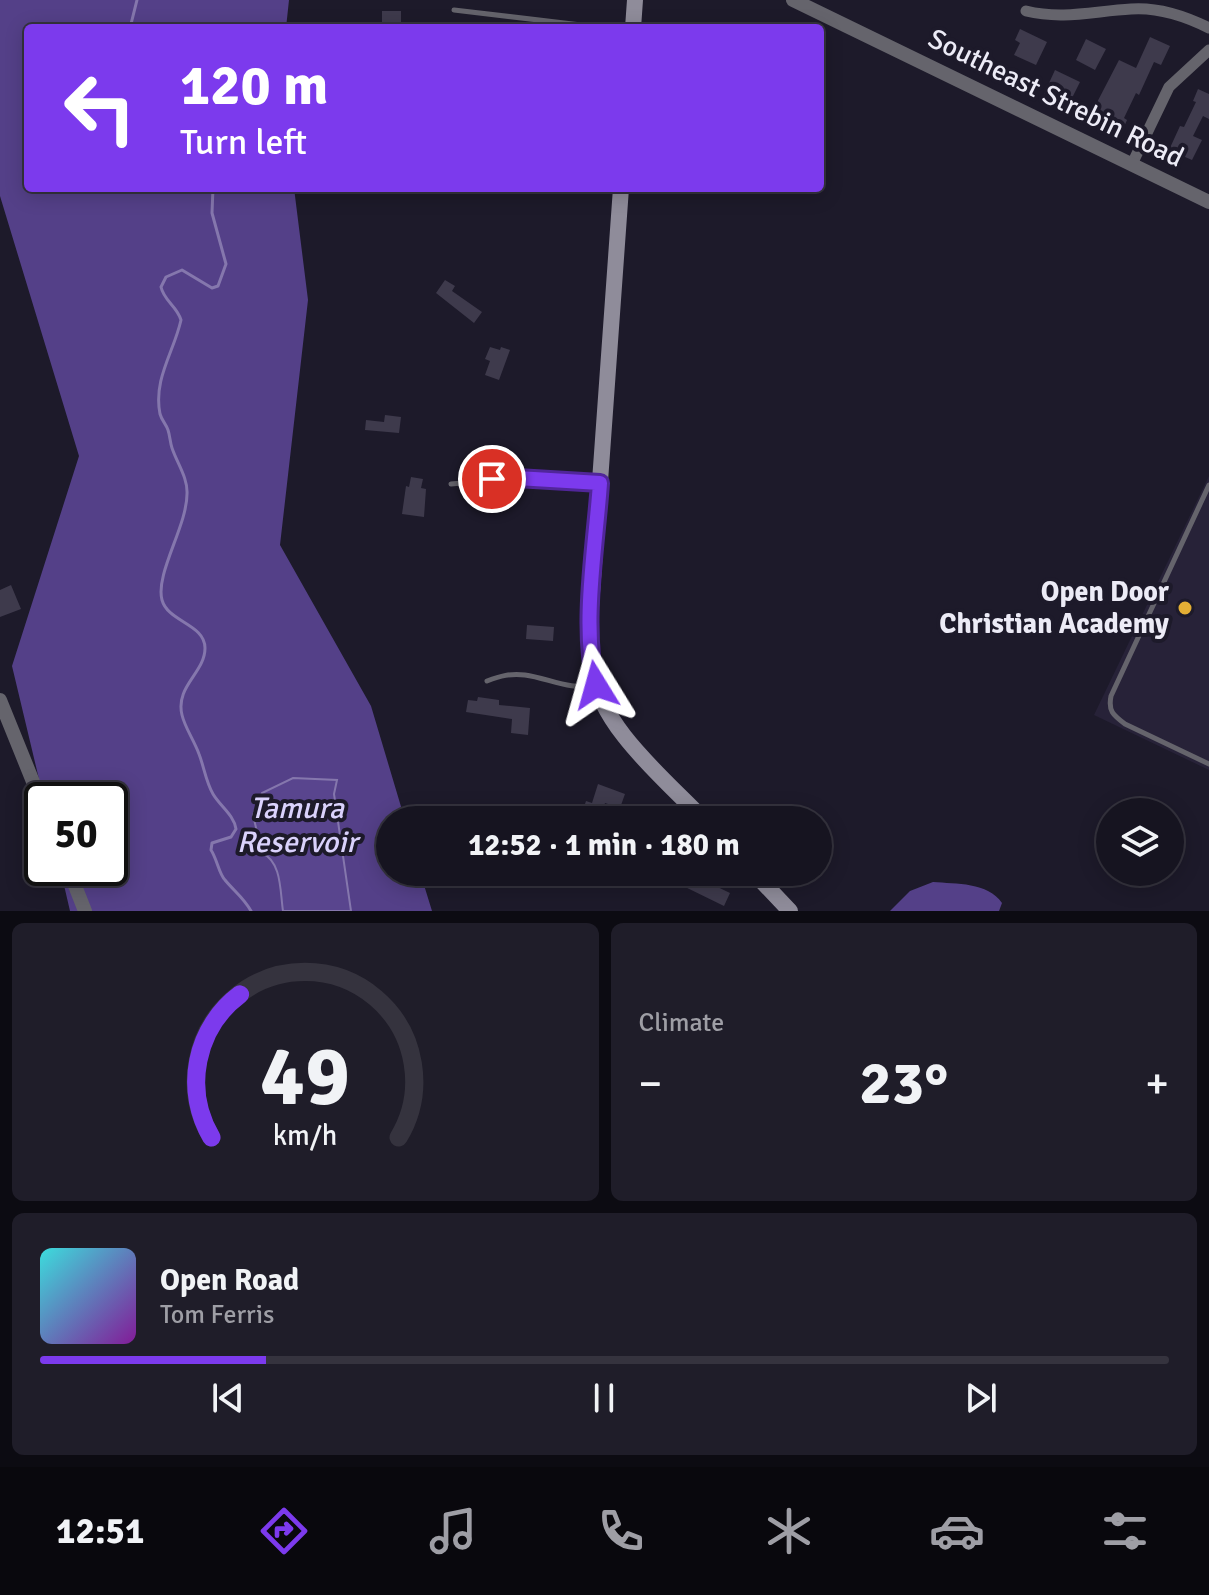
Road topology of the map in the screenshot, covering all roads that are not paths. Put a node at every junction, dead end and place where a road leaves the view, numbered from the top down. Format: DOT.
graph roads {
  1 [pos="635,0"];
  2 [pos="793,0"];
  3 [pos="454,10"];
  4 [pos="1026,11"];
  5 [pos="573,24"];
  6 [pos="633,24"];
  7 [pos="1209,28"];
  8 [pos="1209,50"];
  9 [pos="1132,164"];
  10 [pos="621,192"];
  11 [pos="1209,202"];
  12 [pos="600,483"];
  13 [pos="451,484"];
  14 [pos="1209,485"];
  15 [pos="487,681"];
  16 [pos="596,685"];
  17 [pos="0,700"];
  18 [pos="1209,764"];
  19 [pos="33,782"];
  20 [pos="691,806"];
  21 [pos="75,886"];
  22 [pos="765,886"];
  23 [pos="785,909"];
  24 [pos="85,911"];
  1 -- 6 [label="main road"];
  2 -- 9 [label="street, Southeast Strebin Road"];
  3 -- 5 [label="lane"];
  4 -- 7 [label="street"];
  8 -- 9 [label="street"];
  9 -- 11 [label="street, Southeast Strebin Road"];
  10 -- 12 [label="main road"];
  12 -- 13 [label="lane"];
  12 -- 16 [label="main road"];
  14 -- 18 [label="lane"];
  15 -- 16 [label="lane"];
  16 -- 20 [label="main road"];
  17 -- 19 [label="street"];
  21 -- 24 [label="street"];
  22 -- 23 [label="main road"];
}
